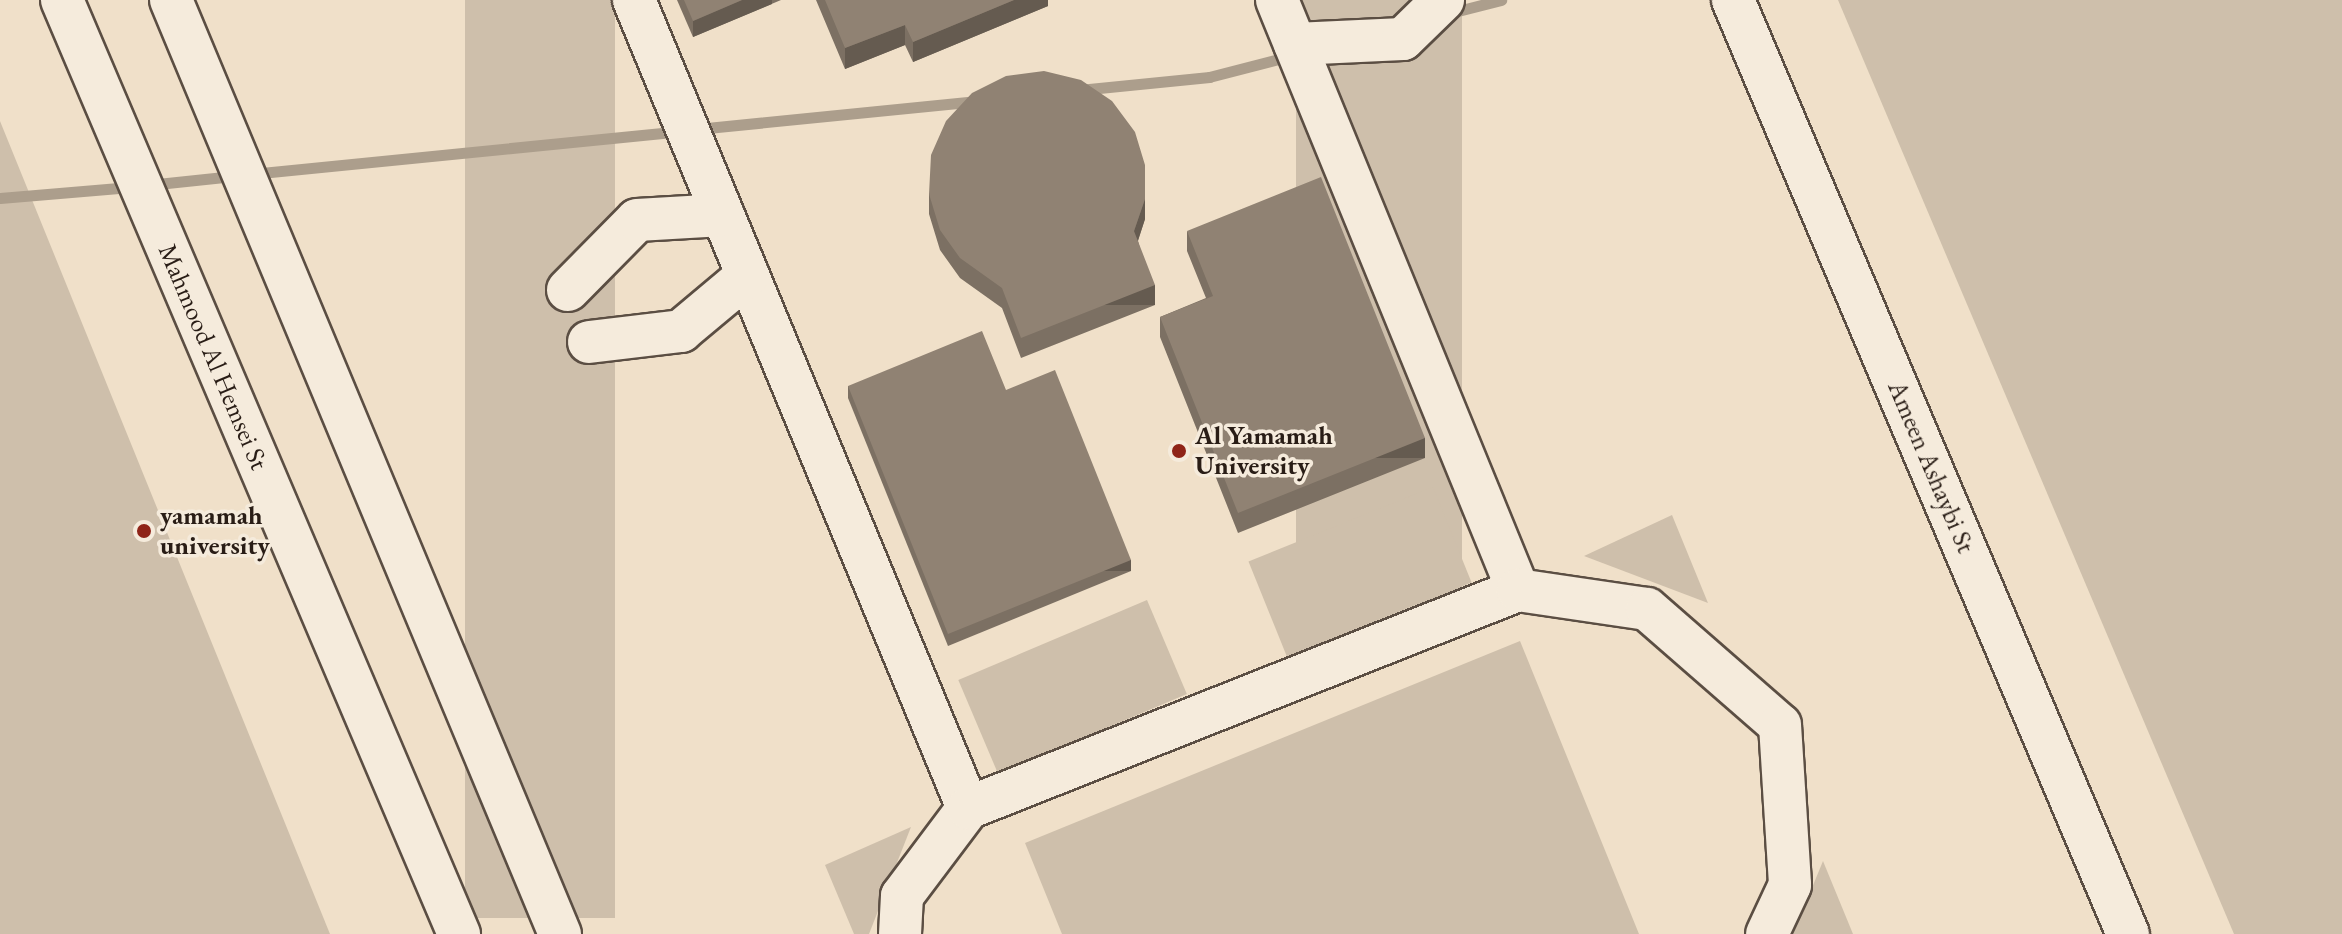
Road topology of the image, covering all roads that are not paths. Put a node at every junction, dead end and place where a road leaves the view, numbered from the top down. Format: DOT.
graph roads {
  1 [pos="62,0"];
  2 [pos="171,0"];
  3 [pos="634,0"];
  4 [pos="1443,0"];
  5 [pos="1733,0"];
  6 [pos="1285,13"];
  7 [pos="723,215"];
  8 [pos="748,275"];
  9 [pos="568,290"];
  10 [pos="589,342"];
  11 [pos="1518,590"];
  12 [pos="968,808"];
  13 [pos="459,934"];
  14 [pos="560,934"];
  15 [pos="900,934"];
  16 [pos="1767,934"];
  17 [pos="2128,934"];
  1 -- 13 [label="street, Mahmood Al Hemsei St"];
  2 -- 14 [label="street"];
  3 -- 7 [label="street"];
  4 -- 6 [label="street"];
  5 -- 17 [label="street, Ameen Ashaybi St"];
  6 -- 11 [label="street"];
  7 -- 8 [label="street"];
  7 -- 9 [label="street"];
  8 -- 10 [label="street"];
  8 -- 12 [label="street"];
  11 -- 12 [label="street"];
  11 -- 16 [label="street"];
  12 -- 15 [label="street"];
}
